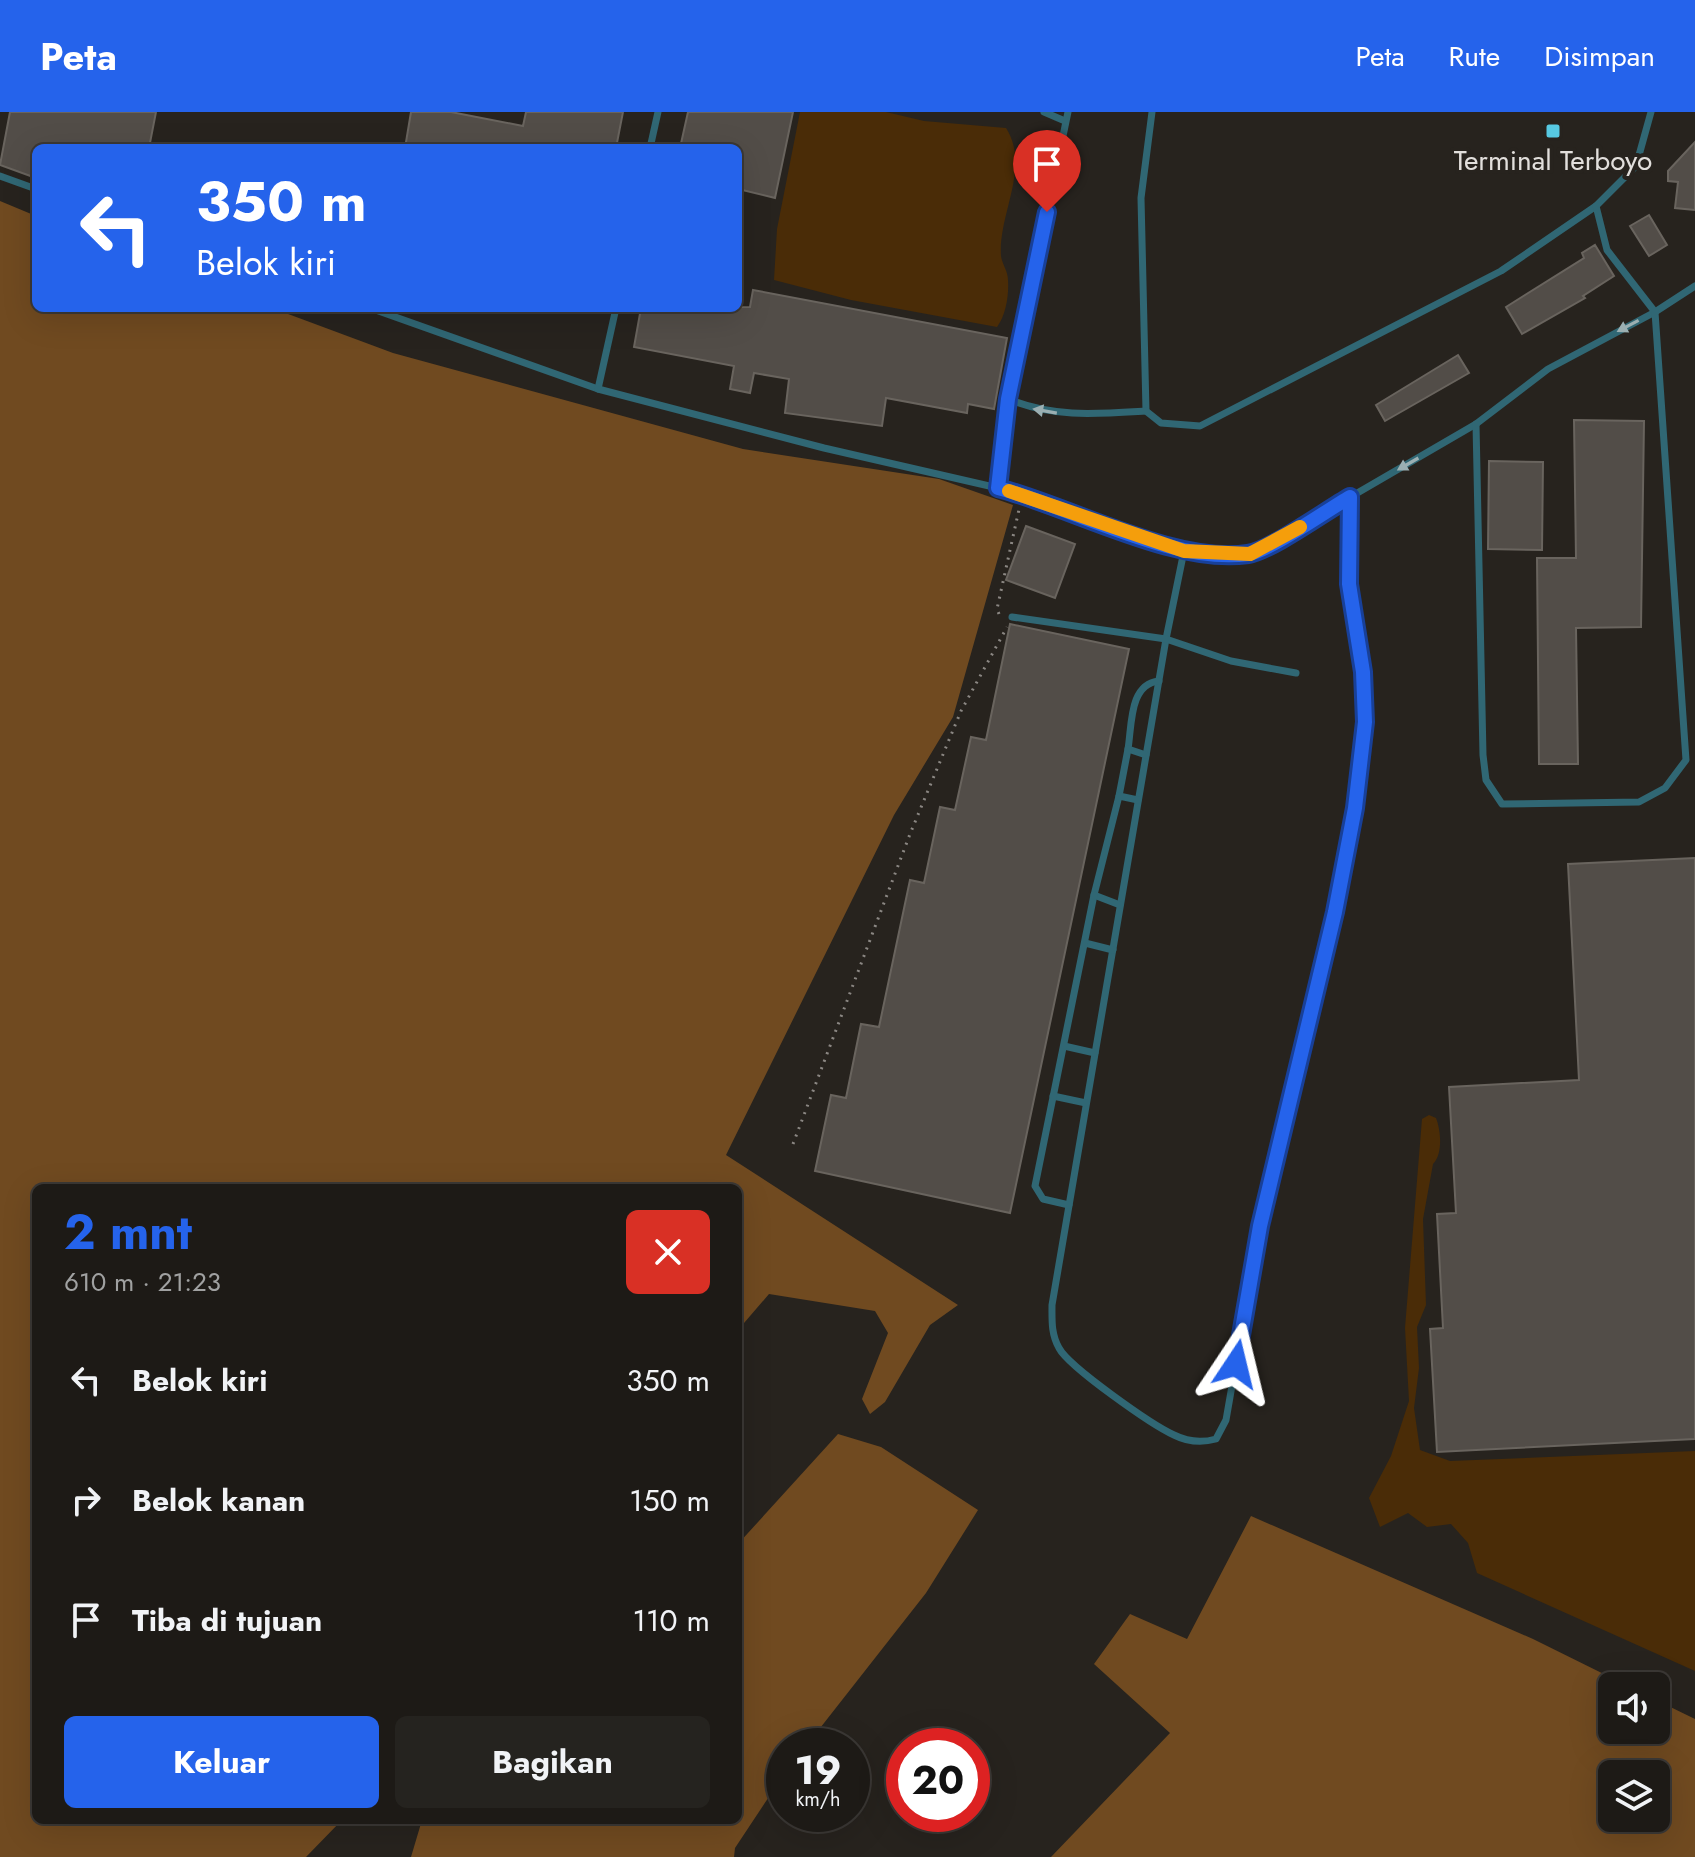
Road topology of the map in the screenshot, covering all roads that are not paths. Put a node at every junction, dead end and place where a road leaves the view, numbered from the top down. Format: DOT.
graph roads {
  1 [pos="658,112"];
  2 [pos="1044,112"];
  3 [pos="1068,112"];
  4 [pos="1152,112"];
  5 [pos="1651,112"];
  6 [pos="1065,121"];
  7 [pos="651,144"];
  8 [pos="0,176"];
  9 [pos="32,188"];
  10 [pos="1596,206"];
  11 [pos="1695,286"];
  12 [pos="381,312"];
  13 [pos="615,312"];
  14 [pos="1655,312"];
  15 [pos="598,389"];
  16 [pos="1008,399"];
  17 [pos="1146,411"];
  18 [pos="1476,424"];
  19 [pos="998,488"];
  20 [pos="1350,497"];
  21 [pos="1184,551"];
  22 [pos="1012,617"];
  23 [pos="1166,639"];
  24 [pos="1296,673"];
  25 [pos="1159,681"];
  26 [pos="1128,749"];
  27 [pos="1146,755"];
  28 [pos="1119,796"];
  29 [pos="1138,800"];
  30 [pos="1094,895"];
  31 [pos="1120,905"];
  32 [pos="1085,943"];
  33 [pos="1113,950"];
  34 [pos="1064,1046"];
  35 [pos="1095,1053"];
  36 [pos="1053,1096"];
  37 [pos="1086,1103"];
  38 [pos="1069,1205"];
  1 -- 7 [label="lane"];
  2 -- 6 [label="lane"];
  3 -- 6 [label="lane"];
  4 -- 17 [label="lane"];
  5 -- 10 [label="lane"];
  6 -- 16 [label="lane"];
  8 -- 9 [label="lane"];
  10 -- 14 [label="lane"];
  10 -- 17 [label="lane"];
  11 -- 14 [label="lane"];
  12 -- 15 [label="lane"];
  13 -- 15 [label="lane"];
  14 -- 18 [label="lane, one-way"];
  14 -- 18 [label="lane"];
  15 -- 19 [label="lane"];
  17 -- 16 [label="lane, one-way"];
  16 -- 19 [label="lane"];
  18 -- 20 [label="lane, one-way"];
  19 -- 21 [label="lane"];
  20 -- 21 [label="lane"];
  20 -- 38 [label="lane"];
  21 -- 23 [label="lane"];
  22 -- 23 [label="lane"];
  23 -- 24 [label="lane"];
  23 -- 25 [label="lane"];
  25 -- 26 [label="lane"];
  25 -- 27 [label="lane"];
  26 -- 27 [label="lane"];
  26 -- 28 [label="lane"];
  27 -- 29 [label="lane"];
  28 -- 29 [label="lane"];
  28 -- 30 [label="lane"];
  29 -- 31 [label="lane"];
  30 -- 31 [label="lane"];
  30 -- 32 [label="lane"];
  31 -- 33 [label="lane"];
  32 -- 33 [label="lane"];
  32 -- 34 [label="lane"];
  33 -- 35 [label="lane"];
  34 -- 35 [label="lane"];
  34 -- 36 [label="lane"];
  35 -- 37 [label="lane"];
  36 -- 37 [label="lane"];
  36 -- 38 [label="lane"];
  37 -- 38 [label="lane"];
}
